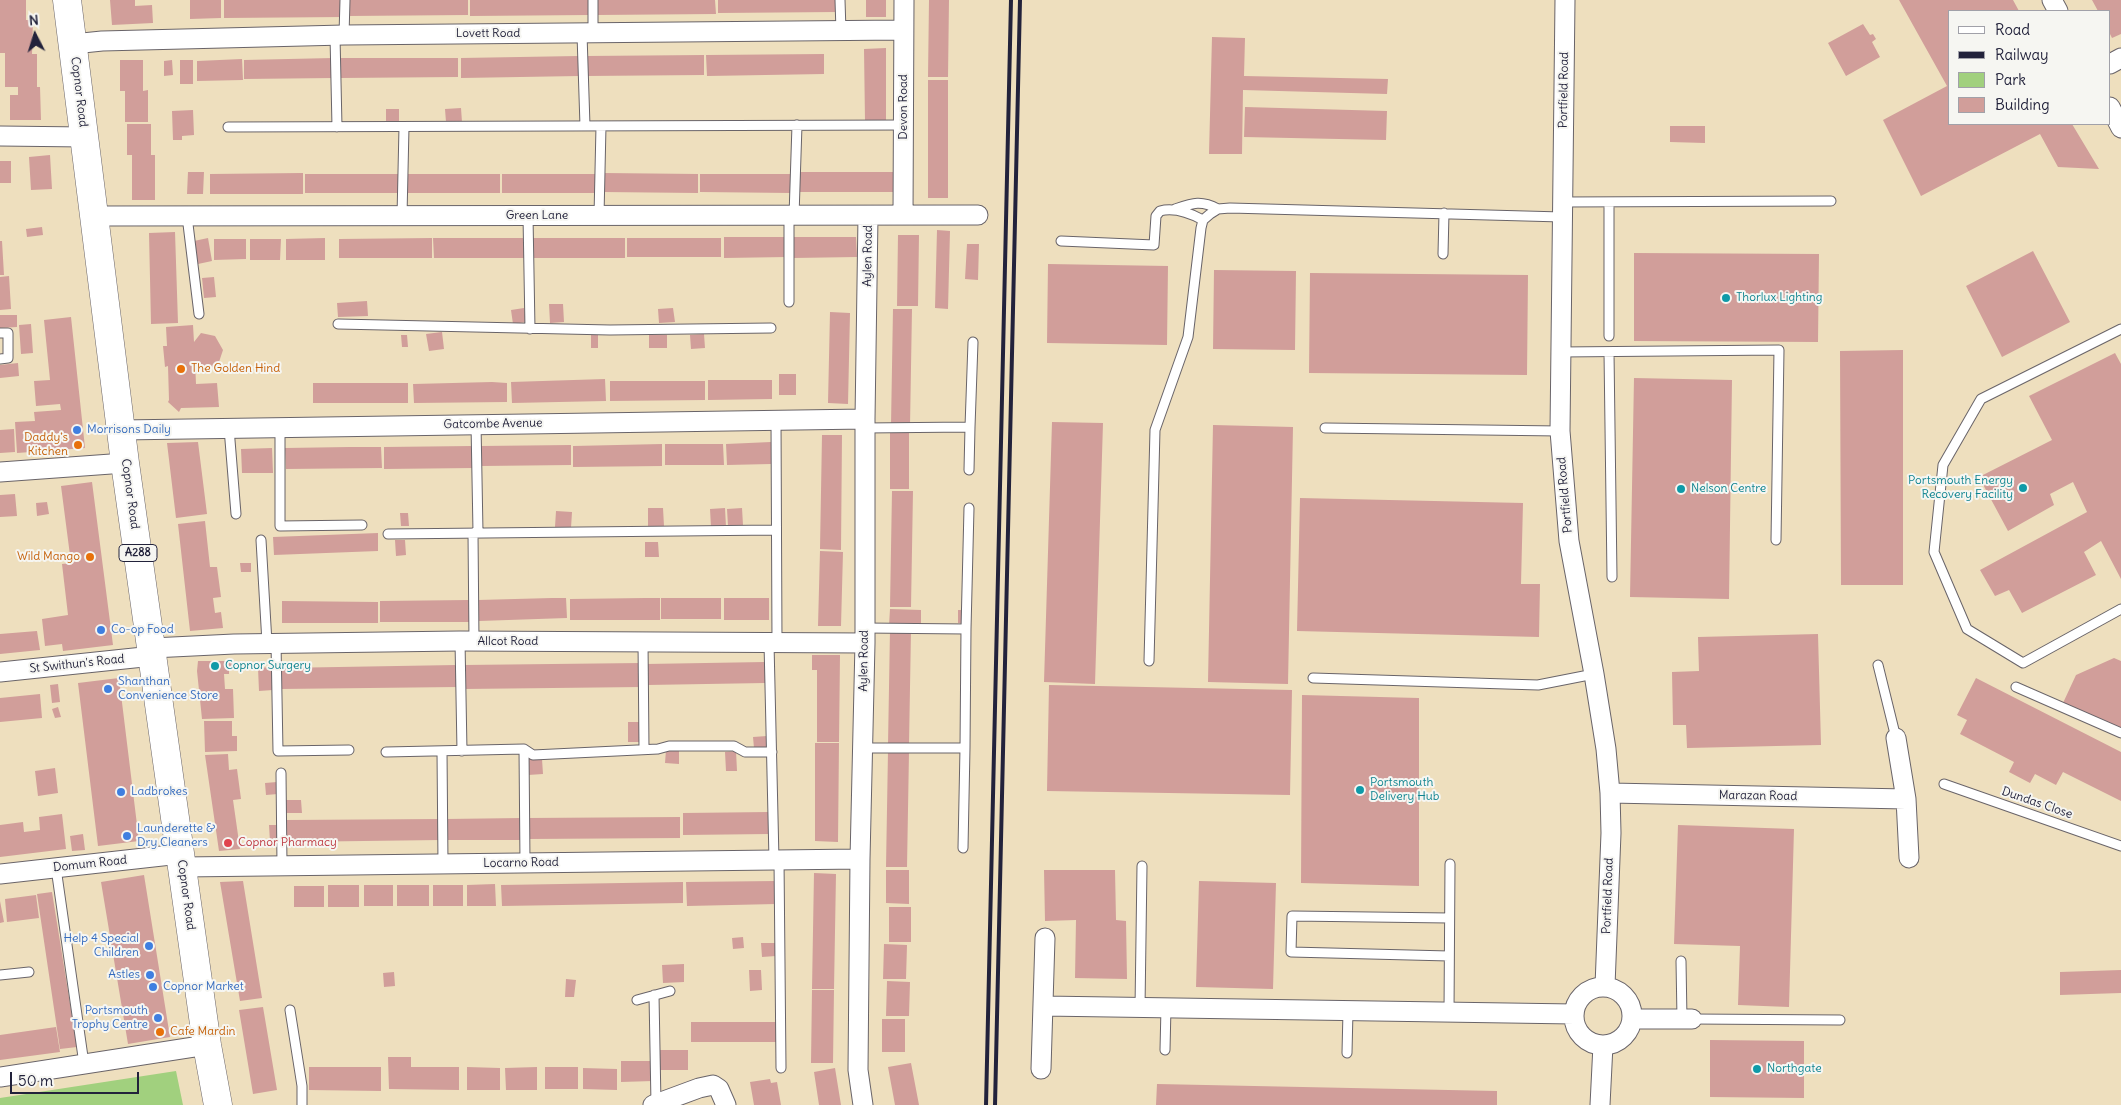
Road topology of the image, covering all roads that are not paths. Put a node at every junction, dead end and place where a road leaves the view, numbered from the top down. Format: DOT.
graph roads {
  1 [pos="67,0"];
  2 [pos="345,0"];
  3 [pos="593,0"];
  4 [pos="840,0"];
  5 [pos="904,0"];
  6 [pos="1564,0"];
  7 [pos="903,30"];
  8 [pos="841,31"];
  9 [pos="587,34"];
  10 [pos="339,35"];
  11 [pos="73,44"];
  12 [pos="2111,109"];
  13 [pos="797,125"];
  14 [pos="904,125"];
  15 [pos="585,126"];
  16 [pos="601,126"];
  17 [pos="228,127"];
  18 [pos="337,127"];
  19 [pos="404,127"];
  20 [pos="2121,128"];
  21 [pos="0,136"];
  22 [pos="85,137"];
  23 [pos="1831,201"];
  24 [pos="1609,202"];
  25 [pos="1175,209"];
  26 [pos="1218,209"];
  27 [pos="1562,209"];
  28 [pos="1444,213"];
  29 [pos="904,215"];
  30 [pos="978,215"];
  31 [pos="95,216"];
  32 [pos="187,216"];
  33 [pos="402,216"];
  34 [pos="528,216"];
  35 [pos="599,216"];
  36 [pos="792,216"];
  37 [pos="868,216"];
  38 [pos="1203,220"];
  39 [pos="1060,241"];
  40 [pos="1443,254"];
  41 [pos="789,302"];
  42 [pos="199,314"];
  43 [pos="338,324"];
  44 [pos="771,328"];
  45 [pos="530,329"];
  46 [pos="2121,329"];
  47 [pos="0,333"];
  48 [pos="1609,336"];
  49 [pos="973,342"];
  50 [pos="1561,352"];
  51 [pos="1609,352"];
  52 [pos="0,358"];
  53 [pos="776,420"];
  54 [pos="865,423"];
  55 [pos="476,424"];
  56 [pos="280,427"];
  57 [pos="970,427"];
  58 [pos="229,428"];
  59 [pos="1325,428"];
  60 [pos="121,430"];
  61 [pos="1560,431"];
  62 [pos="125,463"];
  63 [pos="970,470"];
  64 [pos="0,472"];
  65 [pos="969,508"];
  66 [pos="236,514"];
  67 [pos="362,525"];
  68 [pos="776,530"];
  69 [pos="475,532"];
  70 [pos="388,534"];
  71 [pos="261,540"];
  72 [pos="1776,540"];
  73 [pos="1612,577"];
  74 [pos="2121,609"];
  75 [pos="966,628"];
  76 [pos="865,636"];
  77 [pos="467,642"];
  78 [pos="643,642"];
  79 [pos="272,643"];
  80 [pos="773,643"];
  81 [pos="153,652"];
  82 [pos="1150,661"];
  83 [pos="1878,665"];
  84 [pos="0,672"];
  85 [pos="1594,674"];
  86 [pos="1313,678"];
  87 [pos="2016,687"];
  88 [pos="2121,733"];
  89 [pos="1896,738"];
  90 [pos="862,748"];
  91 [pos="965,748"];
  92 [pos="524,749"];
  93 [pos="644,749"];
  94 [pos="349,750"];
  95 [pos="442,751"];
  96 [pos="462,751"];
  97 [pos="386,752"];
  98 [pos="772,752"];
  99 [pos="281,773"];
  100 [pos="1944,784"];
  101 [pos="1610,793"];
  102 [pos="1906,799"];
  103 [pos="2121,846"];
  104 [pos="963,848"];
  105 [pos="1909,858"];
  106 [pos="860,859"];
  107 [pos="181,860"];
  108 [pos="777,860"];
  109 [pos="525,863"];
  110 [pos="443,864"];
  111 [pos="1450,864"];
  112 [pos="282,865"];
  113 [pos="1142,866"];
  114 [pos="56,868"];
  115 [pos="0,874"];
  116 [pos="1449,918"];
  117 [pos="1045,938"];
  118 [pos="1449,956"];
  119 [pos="1681,962"];
  120 [pos="29,972"];
  121 [pos="0,975"];
  122 [pos="1605,986"];
  123 [pos="670,991"];
  124 [pos="654,995"];
  125 [pos="637,1000"];
  126 [pos="1044,1006"];
  127 [pos="1140,1008"];
  128 [pos="1166,1008"];
  129 [pos="290,1010"];
  130 [pos="1348,1011"];
  131 [pos="1449,1012"];
  132 [pos="1574,1014"];
  133 [pos="1633,1019"];
  134 [pos="1687,1019"];
  135 [pos="1840,1020"];
  136 [pos="207,1045"];
  137 [pos="1603,1045"];
  138 [pos="1165,1050"];
  139 [pos="1347,1053"];
  140 [pos="84,1064"];
  141 [pos="782,1068"];
  142 [pos="1041,1069"];
  143 [pos="0,1077"];
  144 [pos="218,1105"];
  145 [pos="302,1105"];
  146 [pos="654,1105"];
  147 [pos="726,1105"];
  148 [pos="863,1105"];
  149 [pos="1600,1105"];
  1 -- 11 [label="main road, Copnor Road / A288"];
  2 -- 10 [label="lane"];
  3 -- 9 [label="lane"];
  4 -- 8 [label="lane"];
  5 -- 7 [label="street, Devon Road"];
  6 -- 27 [label="street, Portfield Road"];
  7 -- 8 [label="street, Lovett Road"];
  7 -- 14 [label="street, Devon Road"];
  8 -- 9 [label="street, Lovett Road"];
  9 -- 10 [label="street, Lovett Road"];
  9 -- 15 [label="lane"];
  10 -- 11 [label="street, Lovett Road"];
  10 -- 18 [label="lane"];
  11 -- 22 [label="main road, Copnor Road / A288"];
  12 -- 20 [label="street"];
  13 -- 14 [label="lane"];
  13 -- 16 [label="lane"];
  13 -- 36 [label="lane"];
  14 -- 29 [label="street, Devon Road"];
  15 -- 16 [label="lane"];
  15 -- 19 [label="lane"];
  16 -- 35 [label="lane"];
  17 -- 18 [label="lane"];
  18 -- 19 [label="lane"];
  19 -- 33 [label="lane"];
  21 -- 22 [label="street"];
  22 -- 31 [label="main road, Copnor Road / A288"];
  23 -- 24 [label="lane"];
  24 -- 27 [label="lane"];
  24 -- 48 [label="lane"];
  25 -- 26 [label="lane"];
  25 -- 38 [label="lane"];
  25 -- 39 [label="lane"];
  26 -- 28 [label="lane"];
  26 -- 38 [label="lane"];
  27 -- 28 [label="lane"];
  27 -- 50 [label="street, Portfield Road"];
  28 -- 40 [label="lane"];
  29 -- 30 [label="street, Green Lane"];
  29 -- 37 [label="street, Green Lane"];
  31 -- 32 [label="street, Green Lane"];
  31 -- 60 [label="main road, Copnor Road / A288"];
  32 -- 33 [label="street, Green Lane"];
  32 -- 42 [label="lane"];
  33 -- 34 [label="street, Green Lane"];
  34 -- 35 [label="street, Green Lane"];
  34 -- 45 [label="lane"];
  35 -- 36 [label="street, Green Lane"];
  36 -- 37 [label="street, Green Lane"];
  36 -- 41 [label="lane"];
  37 -- 54 [label="street, Aylen Road"];
  38 -- 82 [label="lane"];
  43 -- 45 [label="lane"];
  44 -- 45 [label="lane"];
  46 -- 74 [label="lane"];
  47 -- 52 [label="lane"];
  49 -- 57 [label="lane"];
  50 -- 51 [label="lane"];
  50 -- 61 [label="street, Portfield Road"];
  51 -- 72 [label="lane"];
  51 -- 73 [label="lane"];
  53 -- 54 [label="street, Gatcombe Avenue"];
  53 -- 55 [label="street, Gatcombe Avenue"];
  53 -- 68 [label="lane"];
  54 -- 57 [label="lane"];
  54 -- 76 [label="street, Aylen Road"];
  55 -- 56 [label="street, Gatcombe Avenue"];
  55 -- 69 [label="lane"];
  56 -- 58 [label="street, Gatcombe Avenue"];
  56 -- 67 [label="lane"];
  57 -- 63 [label="lane"];
  58 -- 60 [label="street, Gatcombe Avenue"];
  58 -- 66 [label="lane"];
  59 -- 61 [label="lane"];
  60 -- 62 [label="main road, Copnor Road / A288"];
  61 -- 85 [label="street, Portfield Road"];
  62 -- 64 [label="street"];
  62 -- 81 [label="main road, Copnor Road / A288"];
  65 -- 75 [label="lane"];
  68 -- 69 [label="lane"];
  68 -- 80 [label="lane"];
  69 -- 70 [label="lane"];
  69 -- 77 [label="lane"];
  71 -- 79 [label="lane"];
  75 -- 76 [label="lane"];
  75 -- 91 [label="lane"];
  76 -- 80 [label="street, Allcot Road"];
  76 -- 90 [label="street, Aylen Road"];
  77 -- 78 [label="street, Allcot Road"];
  77 -- 79 [label="street, Allcot Road"];
  77 -- 96 [label="lane"];
  78 -- 80 [label="street, Allcot Road"];
  78 -- 93 [label="lane"];
  79 -- 81 [label="street, Allcot Road"];
  79 -- 94 [label="lane"];
  80 -- 98 [label="lane"];
  81 -- 84 [label="street, St Swithun's Road"];
  81 -- 107 [label="main road, Copnor Road / A288"];
  83 -- 89 [label="lane"];
  85 -- 86 [label="lane"];
  85 -- 101 [label="street, Portfield Road"];
  87 -- 88 [label="lane"];
  89 -- 102 [label="street"];
  90 -- 91 [label="lane"];
  90 -- 106 [label="street, Aylen Road"];
  91 -- 104 [label="lane"];
  92 -- 93 [label="lane"];
  92 -- 96 [label="lane"];
  92 -- 109 [label="lane"];
  93 -- 98 [label="lane"];
  95 -- 96 [label="lane"];
  95 -- 97 [label="lane"];
  95 -- 110 [label="lane"];
  98 -- 108 [label="lane"];
  99 -- 112 [label="lane"];
  100 -- 103 [label="lane, Dundas Close"];
  101 -- 102 [label="street, Marazan Road"];
  101 -- 122 [label="street, Portfield Road"];
  102 -- 105 [label="street"];
  106 -- 108 [label="street, Locarno Road"];
  106 -- 148 [label="street, Aylen Road"];
  107 -- 112 [label="street, Locarno Road"];
  107 -- 114 [label="street, Domum Road"];
  107 -- 136 [label="main road, Copnor Road / A288"];
  108 -- 109 [label="street, Locarno Road"];
  108 -- 141 [label="lane"];
  109 -- 110 [label="street, Locarno Road"];
  110 -- 112 [label="street, Locarno Road"];
  111 -- 116 [label="lane"];
  113 -- 127 [label="lane"];
  114 -- 115 [label="street, Domum Road"];
  114 -- 140 [label="lane"];
  116 -- 118 [label="lane"];
  116 -- 118 [label="lane"];
  117 -- 126 [label="street"];
  118 -- 131 [label="lane"];
  119 -- 134 [label="lane"];
  120 -- 121 [label="lane"];
  122 -- 132 [label="street"];
  122 -- 133 [label="street"];
  123 -- 124 [label="lane"];
  124 -- 125 [label="lane"];
  124 -- 146 [label="lane"];
  126 -- 127 [label="street"];
  126 -- 142 [label="street"];
  127 -- 128 [label="street"];
  128 -- 130 [label="street"];
  128 -- 138 [label="lane"];
  129 -- 145 [label="lane"];
  130 -- 131 [label="street"];
  130 -- 139 [label="lane"];
  131 -- 132 [label="street"];
  132 -- 137 [label="street"];
  133 -- 134 [label="street"];
  133 -- 137 [label="street"];
  134 -- 135 [label="lane"];
  136 -- 140 [label="street"];
  136 -- 144 [label="main road, Copnor Road / A288"];
  137 -- 149 [label="street"];
  140 -- 143 [label="street"];
  146 -- 147 [label="street"];
}
